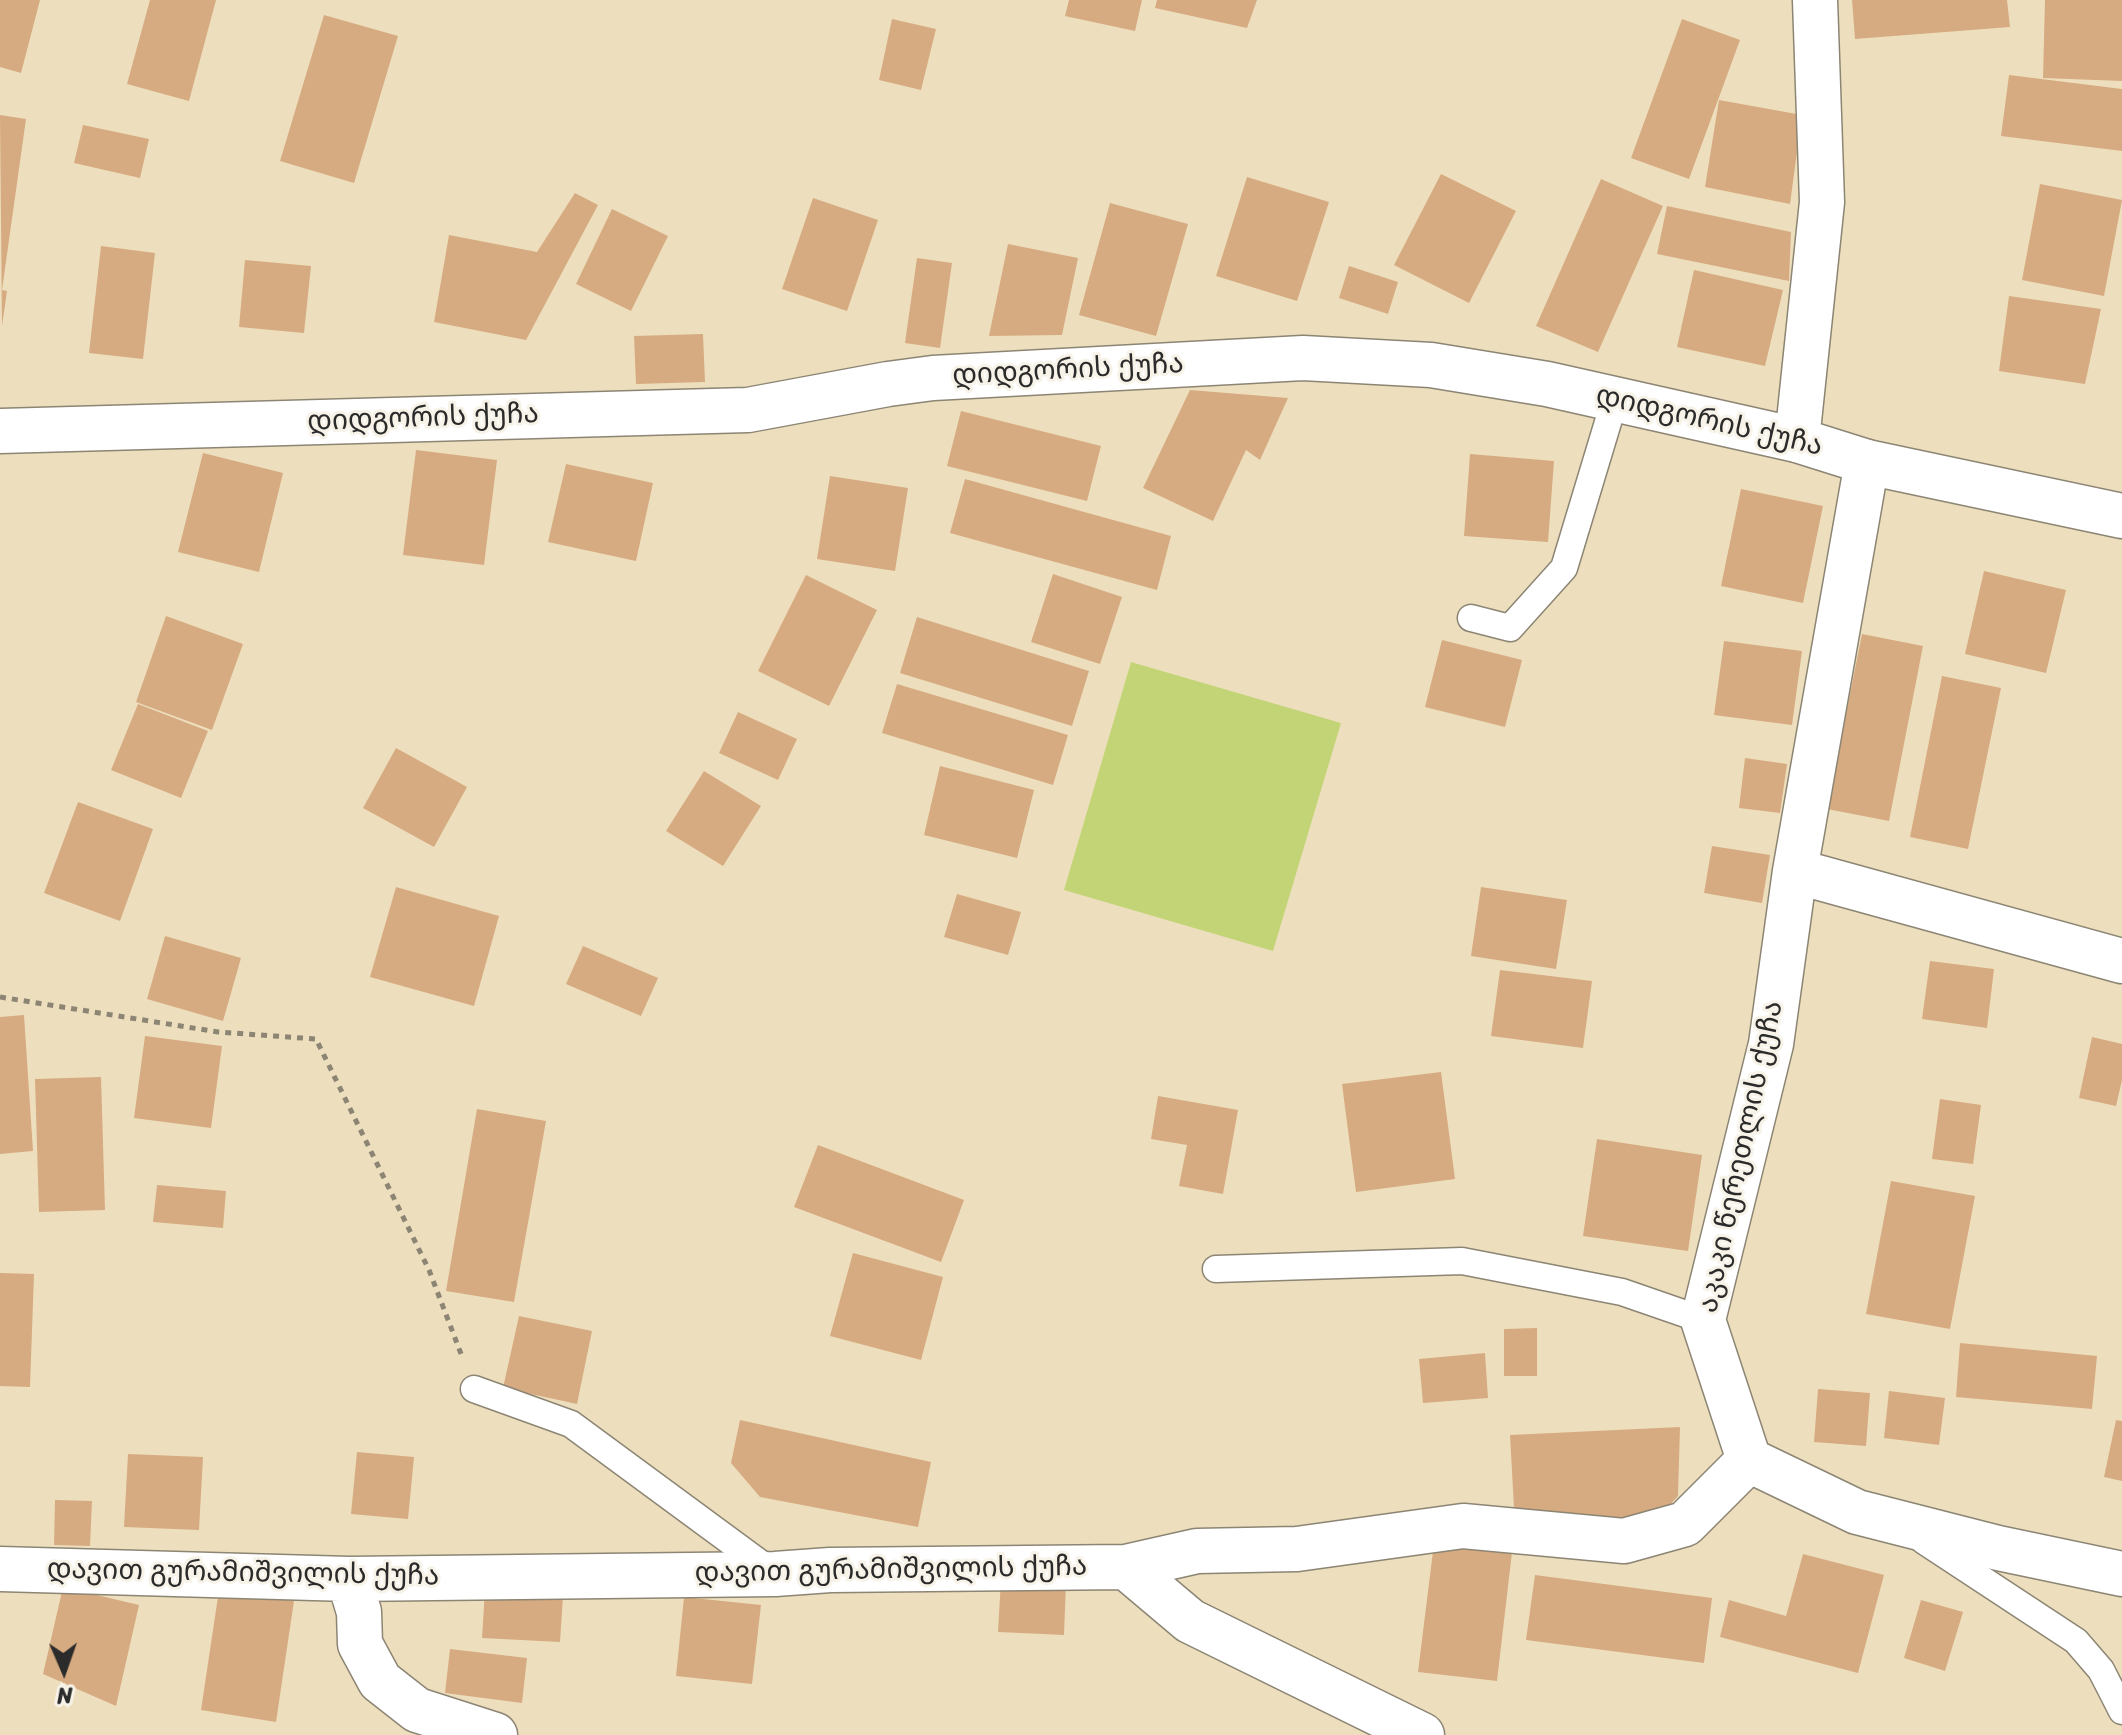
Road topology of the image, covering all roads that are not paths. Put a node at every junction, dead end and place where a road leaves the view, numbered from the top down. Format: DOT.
graph roads {
  1 [pos="1815,0"];
  2 [pos="1615,399"];
  3 [pos="0,431"];
  4 [pos="1797,440"];
  5 [pos="1867,462"];
  6 [pos="2122,516"];
  7 [pos="1471,618"];
  8 [pos="1795,871"];
  9 [pos="2122,961"];
  10 [pos="1216,1269"];
  11 [pos="1703,1320"];
  12 [pos="474,1389"];
  13 [pos="1749,1460"];
  14 [pos="1894,1521"];
  15 [pos="1126,1567"];
  16 [pos="0,1569"];
  17 [pos="775,1574"];
  18 [pos="2122,1574"];
  19 [pos="349,1579"];
  20 [pos="2122,1711"];
  21 [pos="495,1735"];
  22 [pos="1422,1735"];
  1 -- 4 [label="street"];
  2 -- 3 [label="street, დიდგორის ქუჩა"];
  2 -- 4 [label="street, დიდგორის ქუჩა"];
  2 -- 7 [label="lane"];
  4 -- 5 [label="street, დიდგორის ქუჩა"];
  5 -- 6 [label="street, დიდგორის ქუჩა"];
  5 -- 8 [label="street, აკაკი წერეთლის ქუჩა"];
  8 -- 9 [label="street"];
  8 -- 11 [label="street, აკაკი წერეთლის ქუჩა"];
  10 -- 11 [label="lane"];
  11 -- 13 [label="street, აკაკი წერეთლის ქუჩა"];
  12 -- 17 [label="lane"];
  13 -- 14 [label="street"];
  13 -- 15 [label="street, დავით გურამიშვილის ქუჩა"];
  14 -- 18 [label="street"];
  14 -- 20 [label="lane"];
  15 -- 17 [label="street, დავით გურამიშვილის ქუჩა"];
  15 -- 22 [label="street"];
  16 -- 19 [label="street, დავით გურამიშვილის ქუჩა"];
  17 -- 19 [label="street, დავით გურამიშვილის ქუჩა"];
  19 -- 21 [label="street"];
}
